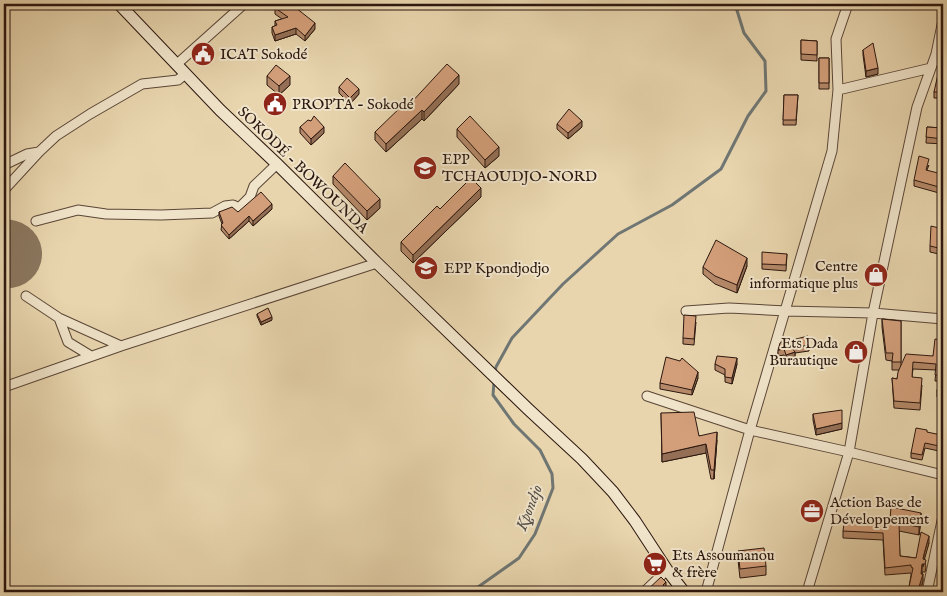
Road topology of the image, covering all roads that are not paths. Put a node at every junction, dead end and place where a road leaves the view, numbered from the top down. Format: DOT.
graph roads {
  1 [pos="119,4"];
  2 [pos="244,4"];
  3 [pos="848,4"];
  4 [pos="943,20"];
  5 [pos="176,64"];
  6 [pos="931,68"];
  7 [pos="185,74"];
  8 [pos="838,90"];
  9 [pos="39,152"];
  10 [pos="277,164"];
  11 [pos="4,165"];
  12 [pos="4,190"];
  13 [pos="36,221"];
  14 [pos="377,263"];
  15 [pos="26,296"];
  16 [pos="686,311"];
  17 [pos="786,311"];
  18 [pos="873,313"];
  19 [pos="59,318"];
  20 [pos="943,319"];
  21 [pos="121,346"];
  22 [pos="91,356"];
  23 [pos="4,388"];
  24 [pos="647,396"];
  25 [pos="750,430"];
  26 [pos="849,452"];
  27 [pos="943,475"];
  28 [pos="943,516"];
  29 [pos="667,570"];
  30 [pos="644,592"];
  31 [pos="684,592"];
  32 [pos="706,592"];
  33 [pos="807,592"];
  34 [pos="927,592"];
  1 -- 5 [label="main road, SOKODÉ - BOWOUNDA"];
  2 -- 5 [label="street"];
  3 -- 8 [label="street"];
  4 -- 6 [label="street"];
  5 -- 7 [label="main road, SOKODÉ - BOWOUNDA"];
  6 -- 8 [label="street"];
  6 -- 18 [label="street"];
  7 -- 9 [label="street"];
  7 -- 10 [label="main road, SOKODÉ - BOWOUNDA"];
  8 -- 17 [label="street"];
  9 -- 11 [label="street"];
  9 -- 12 [label="street"];
  10 -- 13 [label="street"];
  10 -- 14 [label="main road, SOKODÉ - BOWOUNDA"];
  14 -- 21 [label="street"];
  14 -- 29 [label="main road, SOKODÉ - BOWOUNDA"];
  15 -- 19 [label="street"];
  16 -- 17 [label="street"];
  17 -- 18 [label="street"];
  17 -- 25 [label="street"];
  18 -- 20 [label="street"];
  18 -- 26 [label="street"];
  19 -- 21 [label="street"];
  19 -- 22 [label="street"];
  21 -- 22 [label="street"];
  22 -- 23 [label="street"];
  24 -- 25 [label="street"];
  25 -- 26 [label="street"];
  25 -- 32 [label="street"];
  26 -- 27 [label="street"];
  26 -- 33 [label="street"];
  28 -- 34 [label="street"];
  29 -- 30 [label="street"];
  29 -- 31 [label="main road, SOKODÉ - BOWOUNDA"];
}
